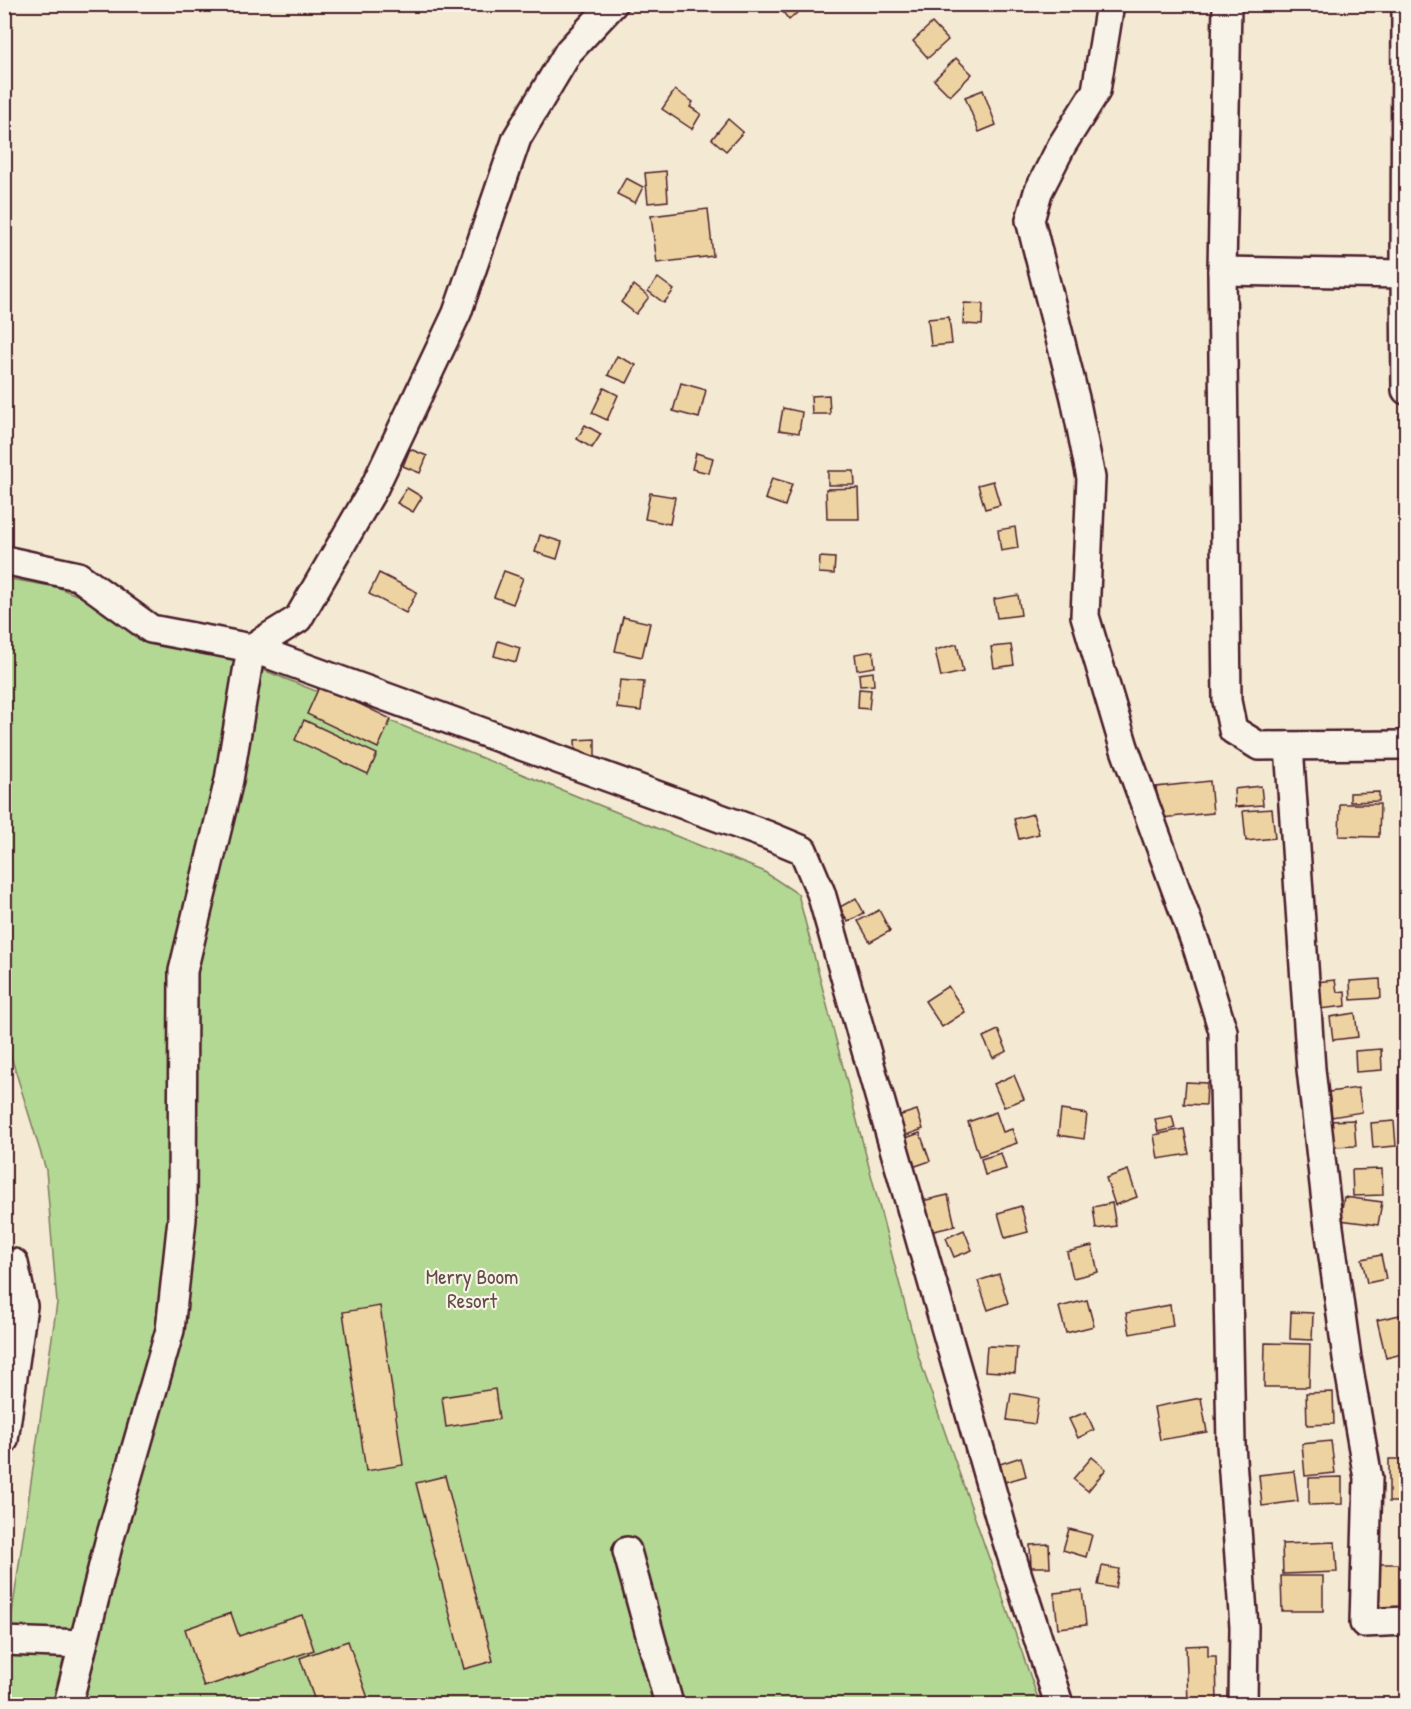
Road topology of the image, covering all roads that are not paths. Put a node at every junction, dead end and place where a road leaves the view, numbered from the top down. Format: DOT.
graph roads {
  1 [pos="613,4"];
  2 [pos="1110,4"];
  3 [pos="1227,4"];
  4 [pos="1406,4"];
  5 [pos="1222,271"];
  6 [pos="1406,274"];
  7 [pos="1407,390"];
  8 [pos="4,560"];
  9 [pos="251,648"];
  10 [pos="1407,745"];
  11 [pos="1289,746"];
  12 [pos="4,1265"];
  13 [pos="4,1440"];
  14 [pos="627,1551"];
  15 [pos="1407,1621"];
  16 [pos="4,1641"];
  17 [pos="83,1644"];
  18 [pos="68,1704"];
  19 [pos="669,1704"];
  20 [pos="1059,1704"];
  21 [pos="1242,1704"];
  1 -- 9 [label="street"];
  2 -- 21 [label="street"];
  3 -- 5 [label="street"];
  4 -- 6 [label="street"];
  5 -- 6 [label="street"];
  5 -- 11 [label="street"];
  6 -- 7 [label="street"];
  8 -- 9 [label="street"];
  9 -- 17 [label="street"];
  9 -- 20 [label="street"];
  10 -- 11 [label="street"];
  11 -- 15 [label="street"];
  12 -- 13 [label="street"];
  14 -- 19 [label="street"];
  16 -- 17 [label="street"];
  17 -- 18 [label="street"];
}
